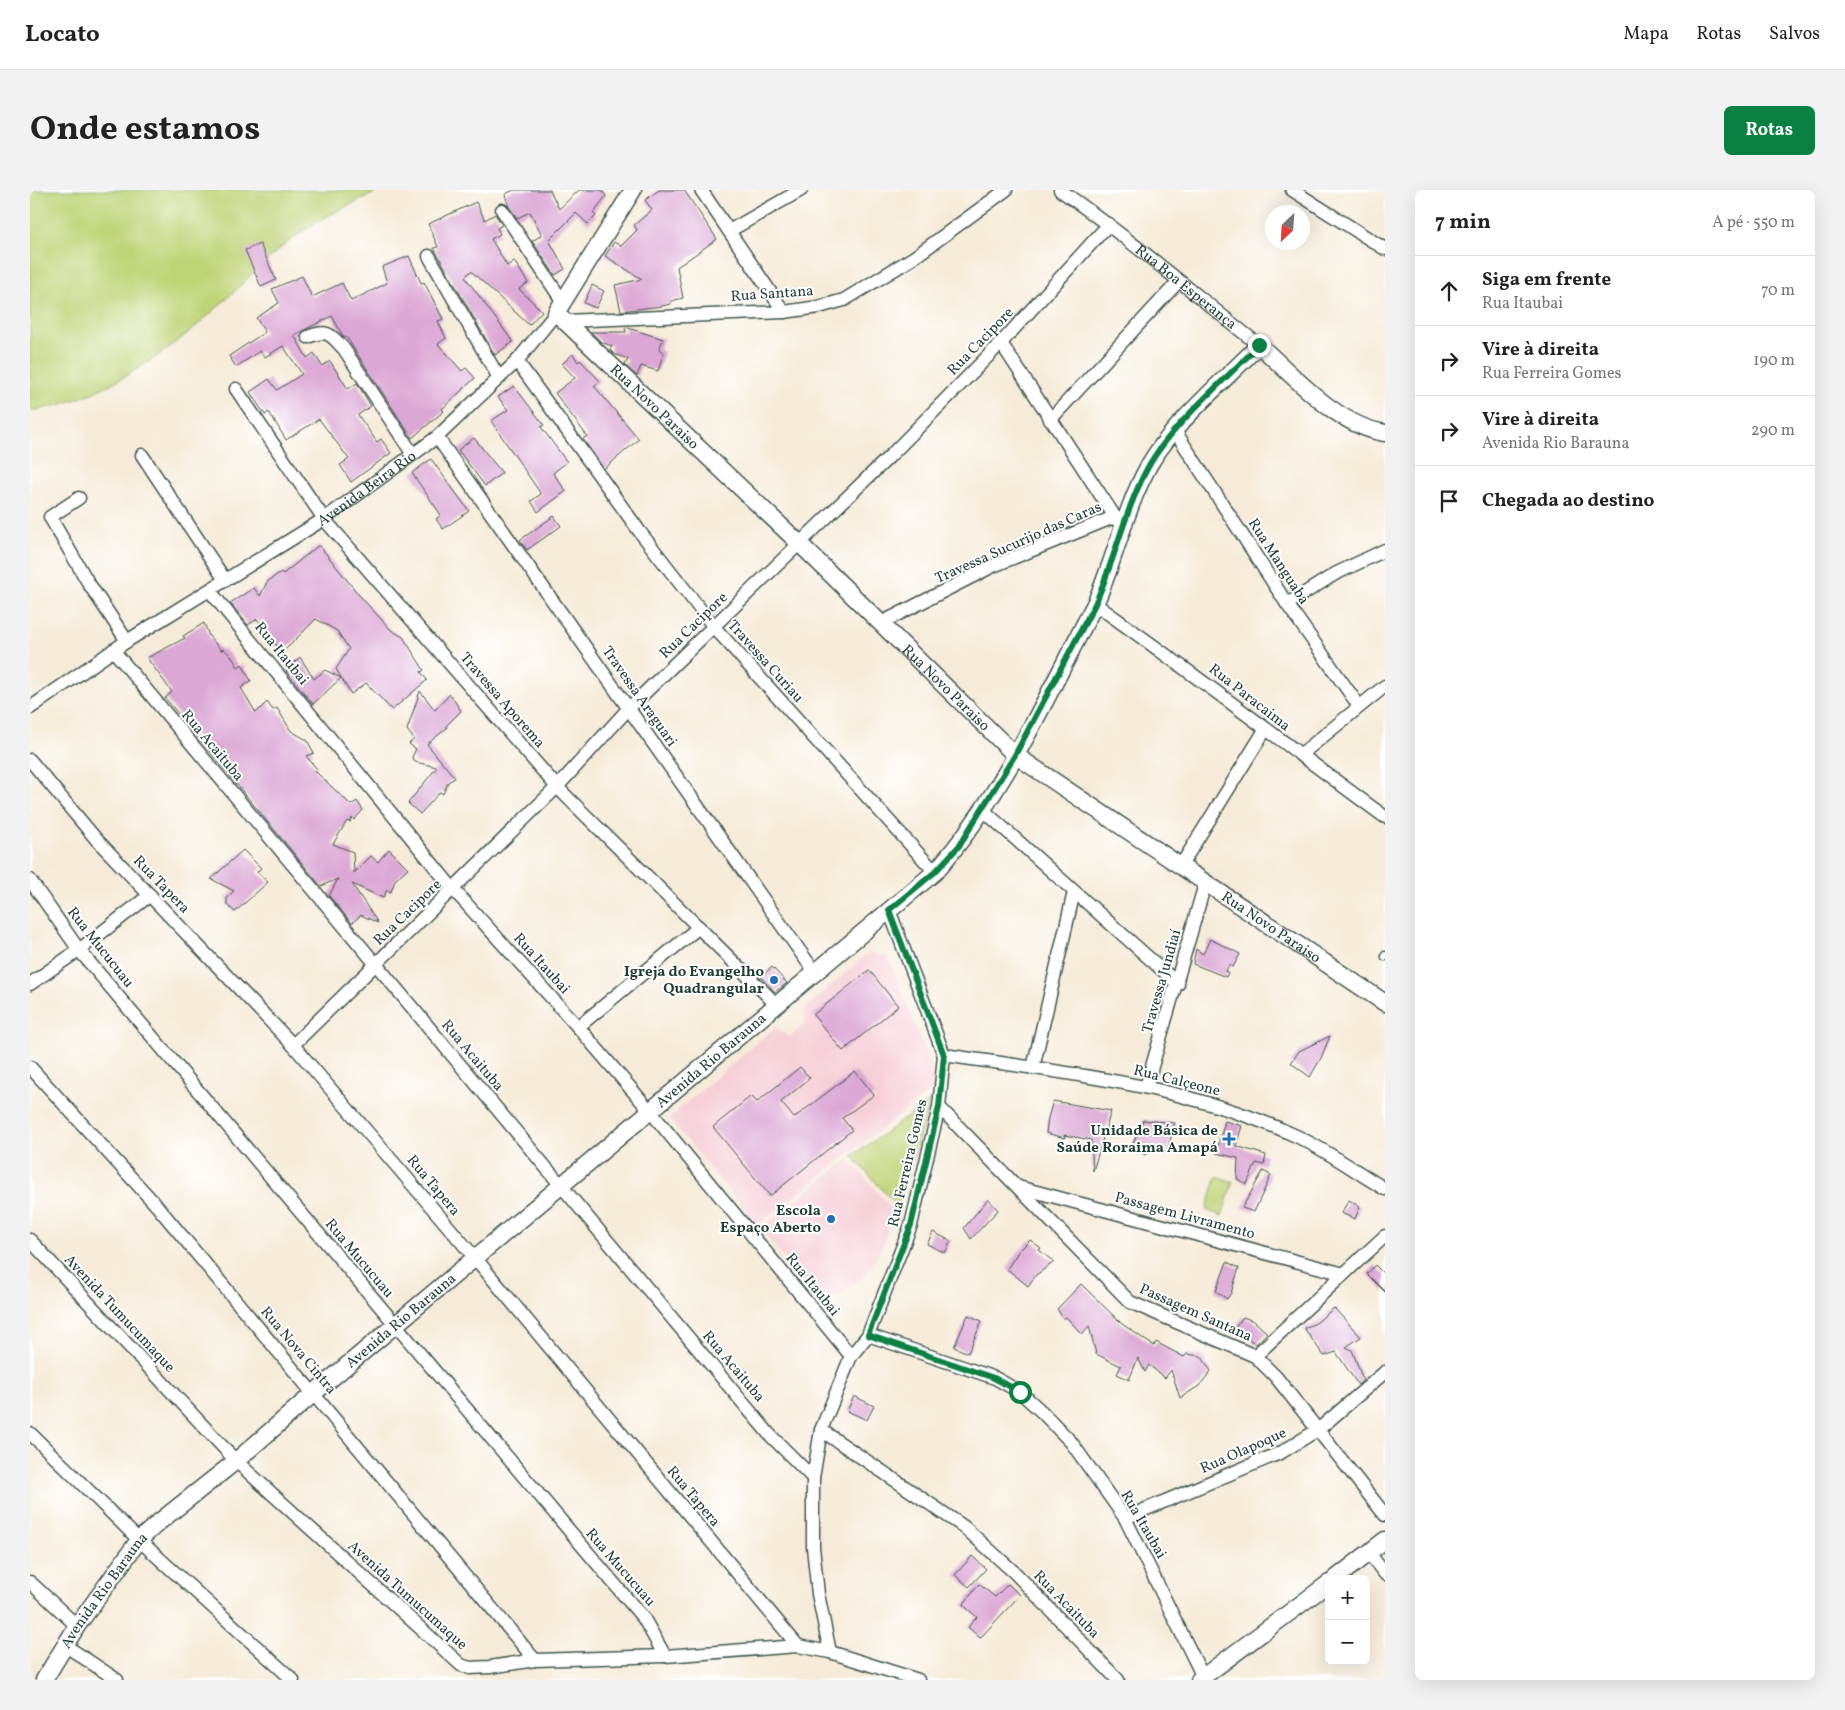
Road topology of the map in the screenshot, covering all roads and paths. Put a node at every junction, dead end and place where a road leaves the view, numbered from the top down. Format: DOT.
graph roads {
  1 [pos="633,190"];
  2 [pos="701,190"];
  3 [pos="802,190"];
  4 [pos="1006,190"];
  5 [pos="1060,190"];
  6 [pos="1292,190"];
  7 [pos="502,210"];
  8 [pos="1109,224"];
  9 [pos="729,231"];
  10 [pos="1385,249"];
  11 [pos="429,256"];
  12 [pos="1178,282"];
  13 [pos="561,312"];
  14 [pos="784,312"];
  15 [pos="308,336"];
  16 [pos="1001,343"];
  17 [pos="1259,345"];
  18 [pos="518,361"];
  19 [pos="498,378"];
  20 [pos="236,389"];
  21 [pos="1050,420"];
  22 [pos="1175,431"];
  23 [pos="1385,433"];
  24 [pos="437,437"];
  25 [pos="412,453"];
  26 [pos="142,455"];
  27 [pos="79,498"];
  28 [pos="324,519"];
  29 [pos="1118,522"];
  30 [pos="800,544"];
  31 [pos="1385,550"];
  32 [pos="225,580"];
  33 [pos="210,591"];
  34 [pos="1095,604"];
  35 [pos="1287,604"];
  36 [pos="881,623"];
  37 [pos="714,627"];
  38 [pos="127,641"];
  39 [pos="113,650"];
  40 [pos="1385,686"];
  41 [pos="32,701"];
  42 [pos="1359,706"];
  43 [pos="629,708"];
  44 [pos="1265,730"];
  45 [pos="1015,755"];
  46 [pos="1300,755"];
  47 [pos="30,760"];
  48 [pos="557,787"];
  49 [pos="982,809"];
  50 [pos="1385,817"];
  51 [pos="1180,867"];
  52 [pos="935,872"];
  53 [pos="30,880"];
  54 [pos="1205,884"];
  55 [pos="453,889"];
  56 [pos="1074,892"];
  57 [pos="150,894"];
  58 [pos="889,910"];
  59 [pos="699,927"];
  60 [pos="79,950"];
  61 [pos="375,965"];
  62 [pos="816,974"];
  63 [pos="30,984"];
  64 [pos="1178,984"];
  65 [pos="1385,1003"];
  66 [pos="778,1006"];
  67 [pos="578,1027"];
  68 [pos="293,1045"];
  69 [pos="944,1055"];
  70 [pos="30,1067"];
  71 [pos="1033,1068"];
  72 [pos="1146,1087"];
  73 [pos="939,1107"];
  74 [pos="651,1112"];
  75 [pos="562,1184"];
  76 [pos="1018,1186"];
  77 [pos="1385,1189"];
  78 [pos="1385,1236"];
  79 [pos="30,1240"];
  80 [pos="476,1259"];
  81 [pos="1344,1274"];
  82 [pos="396,1325"];
  83 [pos="868,1335"];
  84 [pos="851,1356"];
  85 [pos="1255,1356"];
  86 [pos="1385,1372"];
  87 [pos="314,1393"];
  88 [pos="1319,1429"];
  89 [pos="821,1430"];
  90 [pos="30,1432"];
  91 [pos="236,1461"];
  92 [pos="813,1478"];
  93 [pos="1385,1515"];
  94 [pos="1125,1518"];
  95 [pos="139,1540"];
  96 [pos="1385,1540"];
  97 [pos="1369,1553"];
  98 [pos="1385,1574"];
  99 [pos="1339,1575"];
  100 [pos="30,1582"];
  101 [pos="1325,1586"];
  102 [pos="77,1626"];
  103 [pos="66,1646"];
  104 [pos="798,1646"];
  105 [pos="830,1652"];
  106 [pos="665,1656"];
  107 [pos="535,1660"];
  108 [pos="1201,1678"];
  109 [pos="44,1680"];
  110 [pos="118,1680"];
  111 [pos="292,1680"];
  112 [pos="918,1680"];
  113 [pos="1118,1680"];
  1 -- 13 [label="street, Avenida Beira Rio"];
  2 -- 9 [label="street"];
  3 -- 9 [label="street"];
  4 -- 14 [label="street, Rua Santana"];
  5 -- 8 [label="street, Rua Boa Esperança"];
  6 -- 10 [label="street"];
  7 -- 13 [label="street"];
  8 -- 12 [label="street, Rua Boa Esperança"];
  8 -- 16 [label="street, Rua Cacipore"];
  9 -- 14 [label="street"];
  11 -- 19 [label="street"];
  12 -- 17 [label="street, Rua Boa Esperança"];
  12 -- 21 [label="street"];
  13 -- 14 [label="street, Rua Santana"];
  13 -- 18 [label="street, Avenida Beira Rio"];
  13 -- 30 [label="street, Rua Novo Paraiso"];
  15 -- 25 [label="street"];
  16 -- 21 [label="street, Travessa Sucurijo das Caras"];
  16 -- 30 [label="street, Rua Cacipore"];
  17 -- 22 [label="street, Avenida Rio Barauna"];
  17 -- 23 [label="street, Rua Boa Esperança"];
  18 -- 19 [label="street, Avenida Beira Rio"];
  18 -- 37 [label="street, Travessa Curiau"];
  19 -- 24 [label="street, Avenida Beira Rio"];
  20 -- 28 [label="street, Travessa Aporema"];
  21 -- 29 [label="street, Travessa Sucurijo das Caras"];
  22 -- 29 [label="street, Avenida Rio Barauna"];
  22 -- 35 [label="street, Rua Manguaba"];
  24 -- 25 [label="street, Avenida Beira Rio"];
  24 -- 43 [label="street, Travessa Araguari"];
  25 -- 28 [label="street, Avenida Beira Rio"];
  26 -- 32 [label="street"];
  27 -- 38 [label="street"];
  28 -- 32 [label="street, Avenida Beira Rio"];
  28 -- 48 [label="street, Travessa Aporema"];
  29 -- 34 [label="street, Avenida Rio Barauna"];
  29 -- 36 [label="street, Travessa Sucurijo das Caras"];
  30 -- 36 [label="street, Rua Novo Paraiso"];
  30 -- 37 [label="street, Rua Cacipore"];
  31 -- 35 [label="street"];
  32 -- 33 [label="street, Avenida Beira Rio"];
  33 -- 38 [label="street, Avenida Beira Rio"];
  33 -- 55 [label="street, Rua Itaubai"];
  34 -- 44 [label="street, Rua Paracaima"];
  34 -- 45 [label="street, Avenida Rio Barauna"];
  35 -- 42 [label="street, Rua Manguaba"];
  36 -- 45 [label="street, Rua Novo Paraiso"];
  37 -- 43 [label="street, Rua Cacipore"];
  37 -- 52 [label="street, Travessa Curiau"];
  38 -- 39 [label="street, Avenida Beira Rio"];
  39 -- 41 [label="street, Avenida Beira Rio"];
  39 -- 61 [label="street, Rua Acaituba"];
  40 -- 42 [label="street"];
  42 -- 46 [label="street"];
  43 -- 48 [label="street, Rua Cacipore"];
  43 -- 62 [label="street, Travessa Araguari"];
  44 -- 46 [label="street, Rua Paracaima"];
  44 -- 51 [label="street"];
  45 -- 49 [label="street, Avenida Rio Barauna"];
  45 -- 51 [label="street, Rua Novo Paraiso"];
  46 -- 50 [label="street, Rua Paracaima"];
  47 -- 57 [label="street, Rua Tapera"];
  48 -- 55 [label="street, Rua Cacipore"];
  48 -- 59 [label="street, Travessa Aporema"];
  49 -- 52 [label="street, Avenida Rio Barauna"];
  49 -- 56 [label="street"];
  51 -- 54 [label="street, Rua Novo Paraiso"];
  52 -- 58 [label="street, Avenida Rio Barauna"];
  53 -- 60 [label="street, Rua Mucucuau"];
  54 -- 64 [label="street, Travessa Jundiaí"];
  54 -- 65 [label="street, Rua Novo Paraiso"];
  55 -- 61 [label="street, Rua Cacipore"];
  55 -- 67 [label="street, Rua Itaubai"];
  56 -- 64 [label="street"];
  56 -- 71 [label="street"];
  57 -- 60 [label="street"];
  57 -- 68 [label="street, Rua Tapera"];
  58 -- 62 [label="street, Avenida Rio Barauna"];
  58 -- 69 [label="street, Rua Ferreira Gomes"];
  59 -- 66 [label="street, Travessa Aporema"];
  59 -- 67 [label="street"];
  60 -- 63 [label="street"];
  60 -- 82 [label="street, Rua Mucucuau"];
  61 -- 68 [label="street, Rua Cacipore"];
  61 -- 75 [label="street, Rua Acaituba"];
  62 -- 66 [label="street, Avenida Rio Barauna"];
  64 -- 72 [label="street, Travessa Jundiaí"];
  66 -- 74 [label="street, Avenida Rio Barauna"];
  67 -- 74 [label="street, Rua Itaubai"];
  68 -- 80 [label="street, Rua Tapera"];
  69 -- 71 [label="street, Rua Calçeone"];
  69 -- 73 [label="street, Rua Ferreira Gomes"];
  70 -- 87 [label="street, Rua Nova Cintra"];
  71 -- 72 [label="street, Rua Calçeone"];
  72 -- 77 [label="street, Rua Calçeone"];
  73 -- 76 [label="street, Passagem Santana"];
  73 -- 83 [label="street, Rua Ferreira Gomes"];
  74 -- 75 [label="street, Avenida Rio Barauna"];
  74 -- 84 [label="street, Rua Itaubai"];
  75 -- 80 [label="street, Avenida Rio Barauna"];
  75 -- 92 [label="street, Rua Acaituba"];
  76 -- 81 [label="street, Passagem Livramento"];
  76 -- 85 [label="street, Passagem Santana"];
  78 -- 81 [label="street"];
  79 -- 91 [label="street, Avenida Tumucumaque"];
  80 -- 82 [label="street, Avenida Rio Barauna"];
  80 -- 104 [label="street, Rua Tapera"];
  81 -- 85 [label="street"];
  82 -- 87 [label="street, Avenida Rio Barauna"];
  82 -- 106 [label="street, Rua Mucucuau"];
  83 -- 84 [label="street, Rua Ferreira Gomes"];
  83 -- 94 [label="street, Rua Itaubai"];
  84 -- 89 [label="street, Rua Ferreira Gomes"];
  85 -- 88 [label="street, Passagem Santana"];
  86 -- 88 [label="street, Rua Olapoque"];
  87 -- 91 [label="street, Avenida Rio Barauna"];
  87 -- 107 [label="street, Rua Nova Cintra"];
  88 -- 93 [label="street, Passagem Santana"];
  88 -- 94 [label="street, Rua Olapoque"];
  89 -- 92 [label="street, Rua Ferreira Gomes"];
  89 -- 113 [label="street, Rua Acaituba"];
  90 -- 95 [label="street"];
  91 -- 95 [label="street, Avenida Rio Barauna"];
  91 -- 107 [label="street, Avenida Tumucumaque"];
  92 -- 105 [label="street, Rua Ferreira Gomes"];
  94 -- 108 [label="street, Rua Itaubai"];
  95 -- 102 [label="street, Avenida Rio Barauna"];
  95 -- 111 [label="street"];
  96 -- 97 [label="street"];
  97 -- 98 [label="street"];
  97 -- 99 [label="street"];
  100 -- 102 [label="street"];
  101 -- 108 [label="street"];
  102 -- 103 [label="street, Avenida Rio Barauna"];
  103 -- 109 [label="street, Avenida Rio Barauna"];
  103 -- 110 [label="street"];
  104 -- 105 [label="street, Avenida Tumucumaque"];
  104 -- 106 [label="street, Avenida Tumucumaque"];
  105 -- 112 [label="street, Avenida Tumucumaque"];
  106 -- 107 [label="street, Avenida Tumucumaque"];
}
